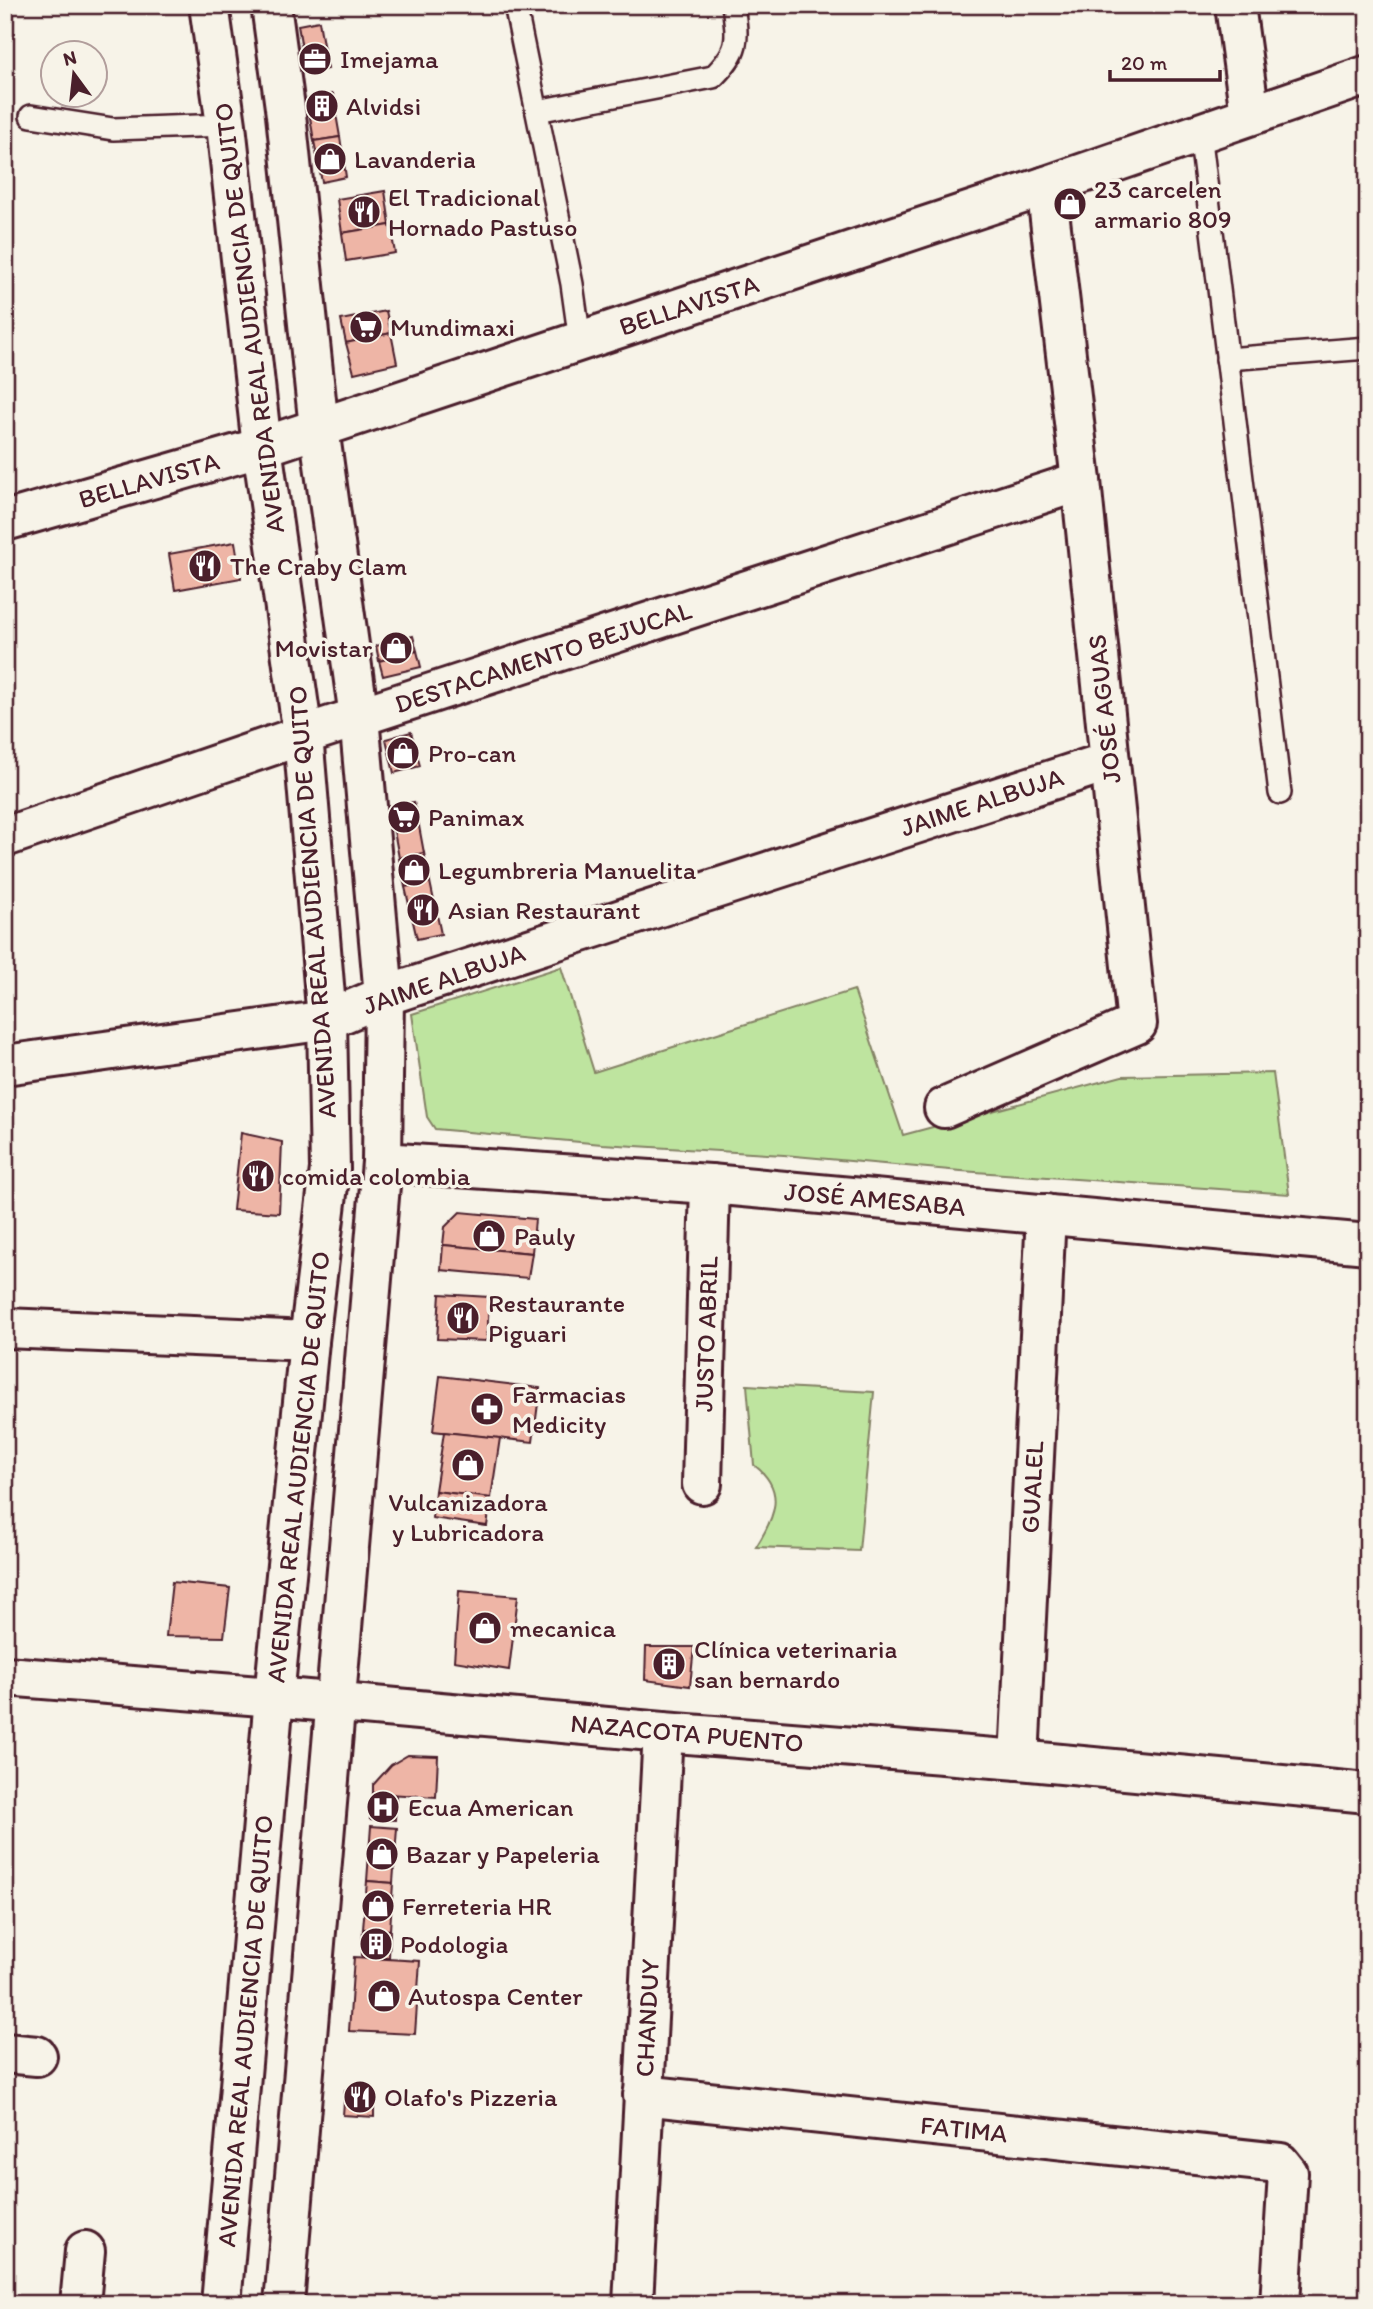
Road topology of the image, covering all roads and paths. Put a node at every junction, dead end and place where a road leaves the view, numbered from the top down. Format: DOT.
graph roads {
  1 [pos="209,5"];
  2 [pos="271,5"];
  3 [pos="515,5"];
  4 [pos="733,5"];
  5 [pos="1235,5"];
  6 [pos="1368,75"];
  7 [pos="537,111"];
  8 [pos="1250,115"];
  9 [pos="31,116"];
  10 [pos="226,125"];
  11 [pos="1200,132"];
  12 [pos="1046,186"];
  13 [pos="579,341"];
  14 [pos="1368,348"];
  15 [pos="1227,359"];
  16 [pos="319,428"];
  17 [pos="262,447"];
  18 [pos="1081,481"];
  19 [pos="5,521"];
  20 [pos="359,717"];
  21 [pos="303,735"];
  22 [pos="1110,761"];
  23 [pos="1280,793"];
  24 [pos="5,837"];
  25 [pos="383,996"];
  26 [pos="327,1020"];
  27 [pos="5,1065"];
  28 [pos="944,1108"];
  29 [pos="382,1162"];
  30 [pos="710,1184"];
  31 [pos="1046,1214"];
  32 [pos="1368,1244"];
  33 [pos="5,1328"];
  34 [pos="309,1341"];
  35 [pos="702,1483"];
  36 [pos="5,1676"];
  37 [pos="274,1697"];
  38 [pos="335,1703"];
  39 [pos="663,1732"];
  40 [pos="1019,1760"];
  41 [pos="1368,1793"];
  42 [pos="643,2095"];
  43 [pos="85,2251"];
  44 [pos="80,2304"];
  45 [pos="221,2304"];
  46 [pos="284,2304"];
  47 [pos="633,2304"];
  48 [pos="1280,2304"];
  1 -- 10 [label="street, AVENIDA REAL AUDIENCIA DE QUITO"];
  2 -- 16 [label="street, AVENIDA REAL AUDIENCIA DE QUITO"];
  3 -- 7 [label="lane"];
  4 -- 7 [label="lane"];
  5 -- 8 [label="street"];
  6 -- 8 [label="street, BELLAVISTA"];
  7 -- 13 [label="lane"];
  8 -- 11 [label="street, BELLAVISTA"];
  9 -- 10 [label="lane"];
  10 -- 17 [label="street, AVENIDA REAL AUDIENCIA DE QUITO"];
  11 -- 12 [label="street, BELLAVISTA"];
  11 -- 15 [label="lane"];
  12 -- 13 [label="street, BELLAVISTA"];
  12 -- 18 [label="street, JOSÉ AGUAS"];
  13 -- 16 [label="street, BELLAVISTA"];
  14 -- 15 [label="lane"];
  15 -- 23 [label="lane"];
  16 -- 17 [label="street, BELLAVISTA"];
  16 -- 20 [label="street, AVENIDA REAL AUDIENCIA DE QUITO"];
  17 -- 19 [label="street, BELLAVISTA"];
  17 -- 21 [label="street, AVENIDA REAL AUDIENCIA DE QUITO"];
  18 -- 20 [label="street, DESTACAMENTO BEJUCAL"];
  18 -- 22 [label="street, JOSÉ AGUAS"];
  20 -- 21 [label="street, DESTACAMENTO BEJUCAL"];
  20 -- 25 [label="street, AVENIDA REAL AUDIENCIA DE QUITO"];
  21 -- 24 [label="street, DESTACAMENTO BEJUCAL"];
  21 -- 26 [label="street, AVENIDA REAL AUDIENCIA DE QUITO"];
  22 -- 25 [label="street, JAIME ALBUJA"];
  22 -- 28 [label="street, JOSÉ AGUAS"];
  25 -- 26 [label="street, JAIME ALBUJA"];
  25 -- 29 [label="street, AVENIDA REAL AUDIENCIA DE QUITO"];
  26 -- 27 [label="street, JAIME ALBUJA"];
  26 -- 34 [label="street, AVENIDA REAL AUDIENCIA DE QUITO"];
  29 -- 30 [label="street, JOSÉ AMESABA"];
  29 -- 38 [label="street, AVENIDA REAL AUDIENCIA DE QUITO"];
  30 -- 31 [label="street, JOSÉ AMESABA"];
  30 -- 35 [label="street, JUSTO ABRIL"];
  31 -- 32 [label="street, JOSÉ AMESABA"];
  31 -- 40 [label="street, GUALEL"];
  33 -- 34 [label="street"];
  34 -- 37 [label="street, AVENIDA REAL AUDIENCIA DE QUITO"];
  36 -- 37 [label="street, NAZACOTA PUENTO"];
  37 -- 38 [label="street, NAZACOTA PUENTO"];
  37 -- 45 [label="street, AVENIDA REAL AUDIENCIA DE QUITO"];
  38 -- 39 [label="street, NAZACOTA PUENTO"];
  38 -- 46 [label="street, AVENIDA REAL AUDIENCIA DE QUITO"];
  39 -- 40 [label="street, NAZACOTA PUENTO"];
  39 -- 42 [label="street, CHANDUY"];
  40 -- 41 [label="street, NAZACOTA PUENTO"];
  42 -- 47 [label="street, CHANDUY"];
  42 -- 48 [label="street, FATIMA"];
  43 -- 44 [label="street"];
}
